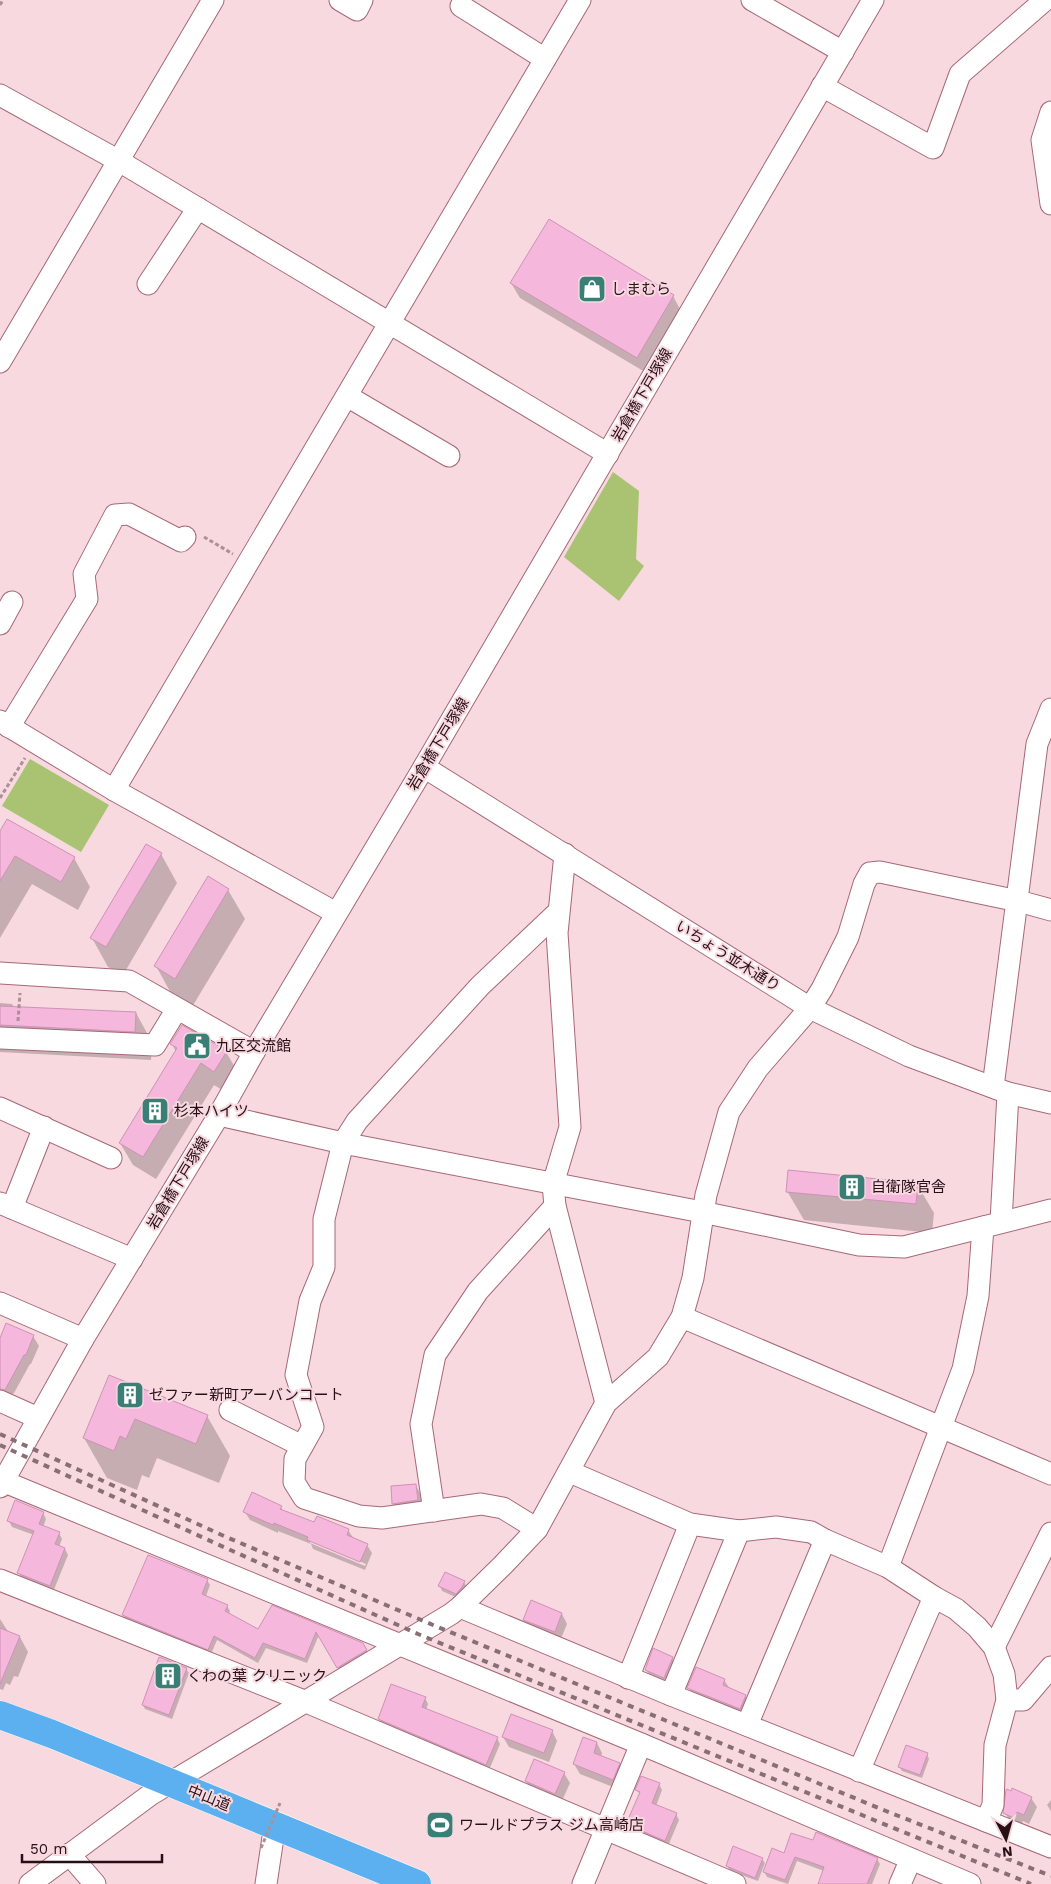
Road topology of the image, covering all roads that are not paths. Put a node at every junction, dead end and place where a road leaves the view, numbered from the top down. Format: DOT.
graph roads {
  1 [pos="213,0"];
  2 [pos="340,0"];
  3 [pos="362,0"];
  4 [pos="580,0"];
  5 [pos="752,0"];
  6 [pos="874,0"];
  7 [pos="1045,0"];
  8 [pos="461,6"];
  9 [pos="843,52"];
  10 [pos="545,60"];
  11 [pos="822,86"];
  12 [pos="0,96"];
  13 [pos="1051,112"];
  14 [pos="120,161"];
  15 [pos="1051,204"];
  16 [pos="198,208"];
  17 [pos="148,284"];
  18 [pos="390,324"];
  19 [pos="0,362"];
  20 [pos="347,396"];
  21 [pos="608,454"];
  22 [pos="449,456"];
  23 [pos="185,538"];
  24 [pos="12,602"];
  25 [pos="0,624"];
  26 [pos="1051,709"];
  27 [pos="4,724"];
  28 [pos="424,767"];
  29 [pos="114,790"];
  30 [pos="565,854"];
  31 [pos="1018,901"];
  32 [pos="1051,910"];
  33 [pos="558,912"];
  34 [pos="336,914"];
  35 [pos="0,973"];
  36 [pos="810,1008"];
  37 [pos="177,1010"];
  38 [pos="8,1038"];
  39 [pos="254,1052"];
  40 [pos="1001,1090"];
  41 [pos="1051,1103"];
  42 [pos="0,1108"];
  43 [pos="219,1115"];
  44 [pos="44,1127"];
  45 [pos="343,1143"];
  46 [pos="111,1158"];
  47 [pos="553,1184"];
  48 [pos="6,1206"];
  49 [pos="555,1206"];
  50 [pos="1051,1210"];
  51 [pos="702,1212"];
  52 [pos="992,1225"];
  53 [pos="132,1259"];
  54 [pos="0,1303"];
  55 [pos="682,1317"];
  56 [pos="83,1339"];
  57 [pos="0,1401"];
  58 [pos="606,1403"];
  59 [pos="230,1410"];
  60 [pos="38,1418"];
  61 [pos="941,1426"];
  62 [pos="302,1446"];
  63 [pos="570,1472"];
  64 [pos="1051,1474"];
  65 [pos="1,1482"];
  66 [pos="434,1512"];
  67 [pos="690,1524"];
  68 [pos="537,1529"];
  69 [pos="739,1531"];
  70 [pos="1051,1533"];
  71 [pos="825,1540"];
  72 [pos="888,1567"];
  73 [pos="0,1580"];
  74 [pos="934,1597"];
  75 [pos="460,1607"];
  76 [pos="400,1644"];
  77 [pos="994,1647"];
  78 [pos="1051,1667"];
  79 [pos="628,1678"];
  80 [pos="671,1695"];
  81 [pos="1007,1700"];
  82 [pos="304,1701"];
  83 [pos="0,1715"];
  84 [pos="747,1725"];
  85 [pos="641,1744"];
  86 [pos="859,1771"];
  87 [pos="170,1782"];
  88 [pos="277,1814"];
  89 [pos="986,1821"];
  90 [pos="605,1830"];
  91 [pos="1051,1847"];
  92 [pos="69,1854"];
  93 [pos="911,1859"];
  94 [pos="30,1884"];
  95 [pos="95,1884"];
  96 [pos="266,1884"];
  97 [pos="417,1884"];
  98 [pos="584,1884"];
  99 [pos="735,1884"];
  100 [pos="900,1884"];
  101 [pos="970,1884"];
  1 -- 14 [label="street"];
  2 -- 3 [label="street"];
  4 -- 10 [label="street"];
  5 -- 9 [label="street"];
  6 -- 9 [label="street, 岩倉橋下戸塚線"];
  7 -- 11 [label="street"];
  8 -- 10 [label="street"];
  9 -- 11 [label="street, 岩倉橋下戸塚線"];
  10 -- 18 [label="street"];
  11 -- 21 [label="street, 岩倉橋下戸塚線"];
  12 -- 14 [label="street"];
  13 -- 15 [label="street"];
  14 -- 16 [label="street"];
  14 -- 19 [label="street"];
  16 -- 17 [label="street"];
  16 -- 18 [label="street"];
  18 -- 20 [label="street"];
  18 -- 21 [label="street"];
  20 -- 22 [label="street"];
  20 -- 29 [label="street"];
  21 -- 28 [label="street, 岩倉橋下戸塚線"];
  23 -- 27 [label="street"];
  24 -- 25 [label="street"];
  26 -- 31 [label="street"];
  27 -- 29 [label="street"];
  28 -- 30 [label="street, いちょう並木通り"];
  28 -- 34 [label="street, 岩倉橋下戸塚線"];
  29 -- 34 [label="street"];
  30 -- 33 [label="street"];
  30 -- 36 [label="street, いちょう並木通り"];
  31 -- 32 [label="street"];
  31 -- 36 [label="street"];
  31 -- 40 [label="street"];
  33 -- 45 [label="street"];
  33 -- 47 [label="street"];
  34 -- 39 [label="street, 岩倉橋下戸塚線"];
  35 -- 37 [label="street"];
  36 -- 40 [label="street, いちょう並木通り"];
  36 -- 51 [label="street"];
  37 -- 38 [label="street"];
  37 -- 39 [label="street"];
  39 -- 43 [label="street, 岩倉橋下戸塚線"];
  40 -- 41 [label="street, いちょう並木通り"];
  40 -- 52 [label="street"];
  42 -- 44 [label="street"];
  43 -- 45 [label="street"];
  43 -- 53 [label="street, 岩倉橋下戸塚線"];
  44 -- 46 [label="street"];
  44 -- 48 [label="street"];
  45 -- 47 [label="street"];
  45 -- 62 [label="street"];
  47 -- 49 [label="street"];
  47 -- 51 [label="street"];
  48 -- 53 [label="street"];
  49 -- 58 [label="street"];
  49 -- 66 [label="street"];
  50 -- 52 [label="street"];
  51 -- 52 [label="street"];
  51 -- 55 [label="street"];
  52 -- 61 [label="street"];
  53 -- 56 [label="street, 岩倉橋下戸塚線"];
  54 -- 56 [label="street"];
  55 -- 58 [label="street"];
  55 -- 61 [label="street"];
  56 -- 60 [label="street, 岩倉橋下戸塚線"];
  57 -- 60 [label="street"];
  58 -- 63 [label="street"];
  59 -- 62 [label="street"];
  60 -- 65 [label="street, 岩倉橋下戸塚線"];
  61 -- 64 [label="street"];
  61 -- 72 [label="street"];
  62 -- 66 [label="street"];
  63 -- 67 [label="street"];
  63 -- 68 [label="street"];
  65 -- 76 [label="street"];
  66 -- 68 [label="street"];
  67 -- 69 [label="street"];
  67 -- 79 [label="street"];
  68 -- 75 [label="street"];
  69 -- 71 [label="street"];
  69 -- 80 [label="street"];
  70 -- 77 [label="street"];
  71 -- 72 [label="street"];
  71 -- 84 [label="street"];
  72 -- 74 [label="street"];
  73 -- 82 [label="street"];
  74 -- 77 [label="street"];
  74 -- 86 [label="street"];
  75 -- 76 [label="street"];
  75 -- 79 [label="street"];
  76 -- 82 [label="street"];
  76 -- 85 [label="street"];
  77 -- 81 [label="street"];
  78 -- 81 [label="street"];
  79 -- 80 [label="street"];
  80 -- 84 [label="street"];
  81 -- 89 [label="street"];
  82 -- 87 [label="street"];
  82 -- 90 [label="street"];
  83 -- 87 [label="highway, 中山道"];
  84 -- 86 [label="street"];
  85 -- 90 [label="street"];
  85 -- 93 [label="street"];
  86 -- 89 [label="street"];
  87 -- 88 [label="highway, 中山道"];
  87 -- 92 [label="street"];
  88 -- 96 [label="street"];
  88 -- 97 [label="highway, 中山道"];
  89 -- 91 [label="street"];
  90 -- 98 [label="street"];
  90 -- 99 [label="street"];
  92 -- 94 [label="street"];
  92 -- 95 [label="street"];
  93 -- 100 [label="street"];
  93 -- 101 [label="street"];
}
